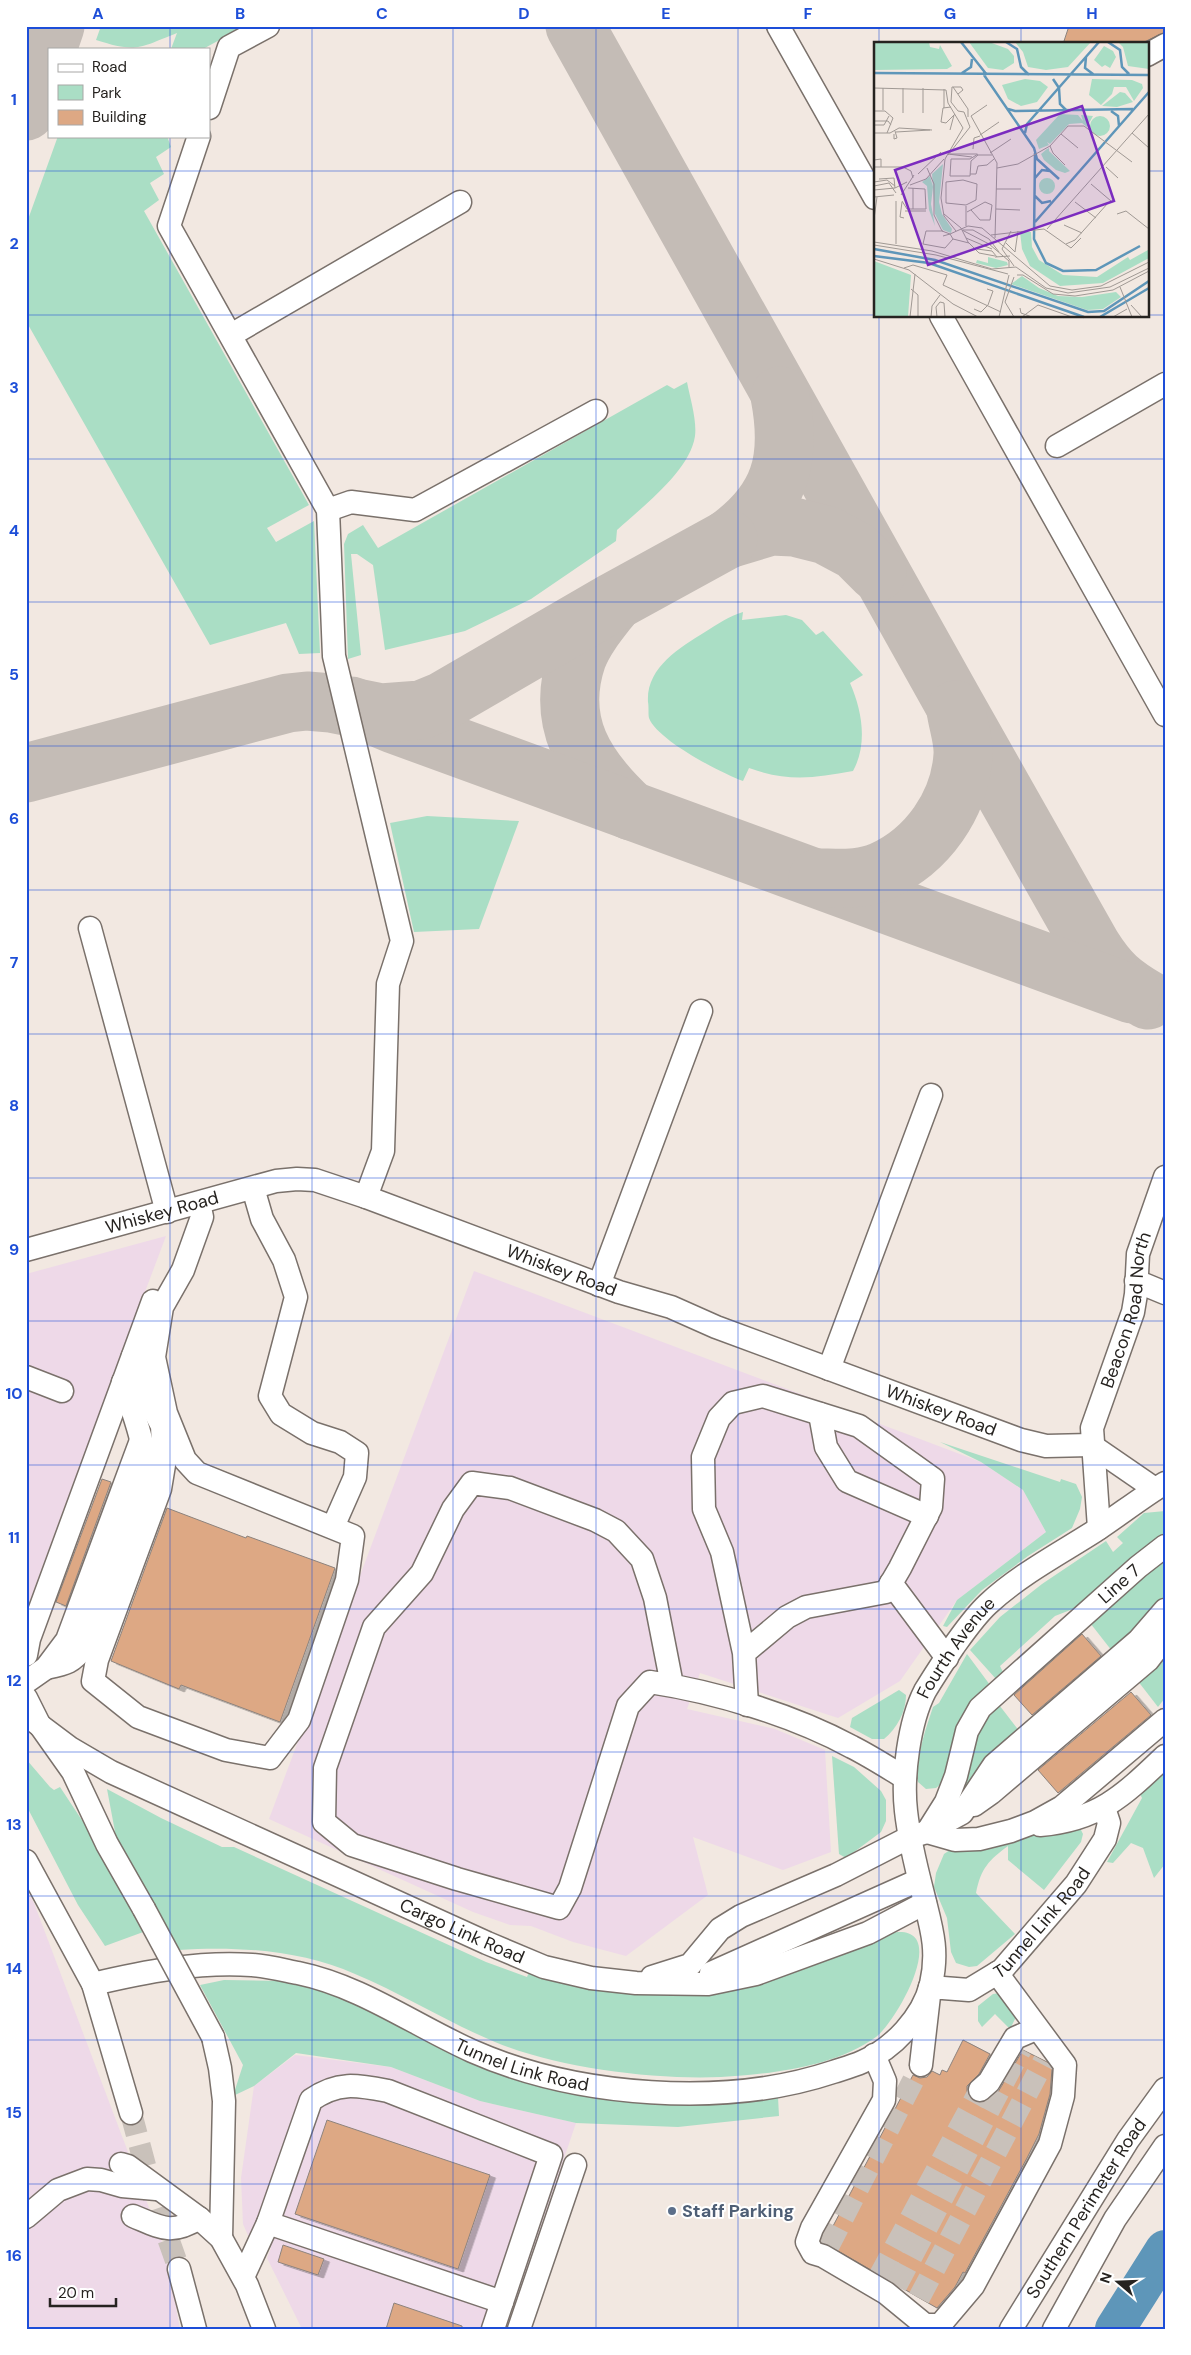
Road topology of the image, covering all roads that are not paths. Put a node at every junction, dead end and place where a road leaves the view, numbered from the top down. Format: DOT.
graph roads {
  1 [pos="268,26"];
  2 [pos="778,26"];
  3 [pos="1165,45"];
  4 [pos="1148,54"];
  5 [pos="210,105"];
  6 [pos="198,138"];
  7 [pos="874,196"];
  8 [pos="460,202"];
  9 [pos="942,318"];
  10 [pos="231,335"];
  11 [pos="1165,384"];
  12 [pos="596,411"];
  13 [pos="1058,446"];
  14 [pos="328,510"];
  15 [pos="1165,715"];
  16 [pos="90,928"];
  17 [pos="701,1012"];
  18 [pos="931,1095"];
  19 [pos="1165,1177"];
  20 [pos="253,1188"];
  21 [pos="366,1197"];
  22 [pos="1161,1202"];
  23 [pos="198,1203"];
  24 [pos="167,1212"];
  25 [pos="26,1250"];
  26 [pos="183,1270"];
  27 [pos="1136,1281"];
  28 [pos="599,1285"];
  29 [pos="1165,1292"];
  30 [pos="133,1356"];
  31 [pos="829,1369"];
  32 [pos="26,1377"];
  33 [pos="123,1382"];
  34 [pos="62,1390"];
  35 [pos="820,1414"];
  36 [pos="1092,1445"];
  37 [pos="1160,1486"];
  38 [pos="927,1516"];
  39 [pos="333,1527"];
  40 [pos="1100,1528"];
  41 [pos="1165,1546"];
  42 [pos="891,1583"];
  43 [pos="1165,1610"];
  44 [pos="1165,1638"];
  45 [pos="744,1653"];
  46 [pos="26,1655"];
  47 [pos="947,1658"];
  48 [pos="1116,1674"];
  49 [pos="26,1682"];
  50 [pos="672,1686"];
  51 [pos="26,1698"];
  52 [pos="747,1705"];
  53 [pos="33,1720"];
  54 [pos="1162,1722"];
  55 [pos="1165,1756"];
  56 [pos="904,1778"];
  57 [pos="1104,1808"];
  58 [pos="1023,1827"];
  59 [pos="918,1835"];
  60 [pos="26,1862"];
  61 [pos="919,1880"];
  62 [pos="925,1904"];
  63 [pos="997,1973"];
  64 [pos="636,1983"];
  65 [pos="93,1984"];
  66 [pos="688,1984"];
  67 [pos="930,1987"];
  68 [pos="1028,2034"];
  69 [pos="874,2055"];
  70 [pos="922,2065"];
  71 [pos="1165,2089"];
  72 [pos="980,2090"];
  73 [pos="131,2112"];
  74 [pos="1165,2146"];
  75 [pos="121,2164"];
  76 [pos="575,2165"];
  77 [pos="156,2189"];
  78 [pos="133,2216"];
  79 [pos="26,2217"];
  80 [pos="199,2218"];
  81 [pos="268,2223"];
  82 [pos="221,2238"];
  83 [pos="179,2269"];
  84 [pos="242,2277"];
  85 [pos="502,2302"];
  86 [pos="195,2329"];
  87 [pos="264,2329"];
  88 [pos="493,2329"];
  89 [pos="519,2329"];
  90 [pos="1011,2329"];
  91 [pos="1054,2329"];
  1 -- 5 [label="street"];
  2 -- 7 [label="street"];
  3 -- 4 [label="street"];
  6 -- 10 [label="street"];
  8 -- 10 [label="street"];
  9 -- 15 [label="street"];
  10 -- 14 [label="street"];
  11 -- 13 [label="street"];
  12 -- 14 [label="street"];
  14 -- 21 [label="street"];
  16 -- 24 [label="street"];
  17 -- 28 [label="street"];
  18 -- 31 [label="street"];
  19 -- 22 [label="street, Beacon Road North"];
  20 -- 21 [label="street, Whiskey Road"];
  20 -- 23 [label="street, Whiskey Road"];
  20 -- 39 [label="street"];
  21 -- 28 [label="street, Whiskey Road"];
  22 -- 27 [label="street, Beacon Road North"];
  23 -- 24 [label="street, Whiskey Road"];
  23 -- 26 [label="street"];
  24 -- 25 [label="street, Whiskey Road"];
  26 -- 30 [label="street"];
  26 -- 39 [label="street"];
  27 -- 29 [label="street"];
  27 -- 36 [label="street, Beacon Road North"];
  28 -- 31 [label="street, Whiskey Road"];
  30 -- 33 [label="street"];
  30 -- 39 [label="street"];
  31 -- 36 [label="street, Whiskey Road"];
  32 -- 34 [label="street"];
  33 -- 46 [label="street"];
  33 -- 49 [label="street"];
  35 -- 38 [label="street"];
  35 -- 38 [label="street"];
  35 -- 45 [label="street"];
  36 -- 37 [label="street"];
  36 -- 40 [label="street, Beacon Road North"];
  37 -- 40 [label="street, Fourth Avenue"];
  38 -- 42 [label="street"];
  40 -- 47 [label="street, Fourth Avenue"];
  41 -- 59 [label="street, Line 7"];
  42 -- 45 [label="street"];
  42 -- 47 [label="street"];
  43 -- 48 [label="street"];
  44 -- 48 [label="street"];
  45 -- 52 [label="street"];
  47 -- 56 [label="street, Fourth Avenue"];
  48 -- 59 [label="street"];
  50 -- 50 [label="street"];
  50 -- 52 [label="street"];
  51 -- 53 [label="street"];
  52 -- 56 [label="street"];
  53 -- 64 [label="street, Cargo Link Road"];
  53 -- 82 [label="street, bridge"];
  54 -- 58 [label="street"];
  55 -- 57 [label="street"];
  56 -- 59 [label="street, Fourth Avenue"];
  57 -- 58 [label="street"];
  57 -- 63 [label="street, Tunnel Link Road"];
  58 -- 59 [label="street"];
  59 -- 61 [label="street, Fourth Avenue"];
  59 -- 64 [label="street"];
  60 -- 65 [label="street"];
  61 -- 62 [label="street, Fourth Avenue"];
  61 -- 66 [label="street"];
  62 -- 66 [label="street, Cargo Link Road"];
  62 -- 67 [label="street, Tunnel Link Road"];
  63 -- 67 [label="street, Tunnel Link Road"];
  63 -- 68 [label="street"];
  64 -- 66 [label="street, Cargo Link Road"];
  65 -- 69 [label="street, Tunnel Link Road"];
  65 -- 73 [label="street"];
  67 -- 69 [label="street, Tunnel Link Road"];
  67 -- 70 [label="street"];
  68 -- 69 [label="street"];
  68 -- 72 [label="street"];
  71 -- 90 [label="street, Southern Perimeter Road"];
  74 -- 91 [label="street, Southern Perimeter Road"];
  75 -- 77 [label="street"];
  76 -- 89 [label="street"];
  77 -- 79 [label="street"];
  77 -- 80 [label="street"];
  78 -- 80 [label="street"];
  80 -- 82 [label="street"];
  81 -- 84 [label="street"];
  81 -- 85 [label="street"];
  81 -- 85 [label="street"];
  82 -- 84 [label="street"];
  83 -- 86 [label="street"];
  84 -- 87 [label="street"];
  85 -- 88 [label="street"];
}
